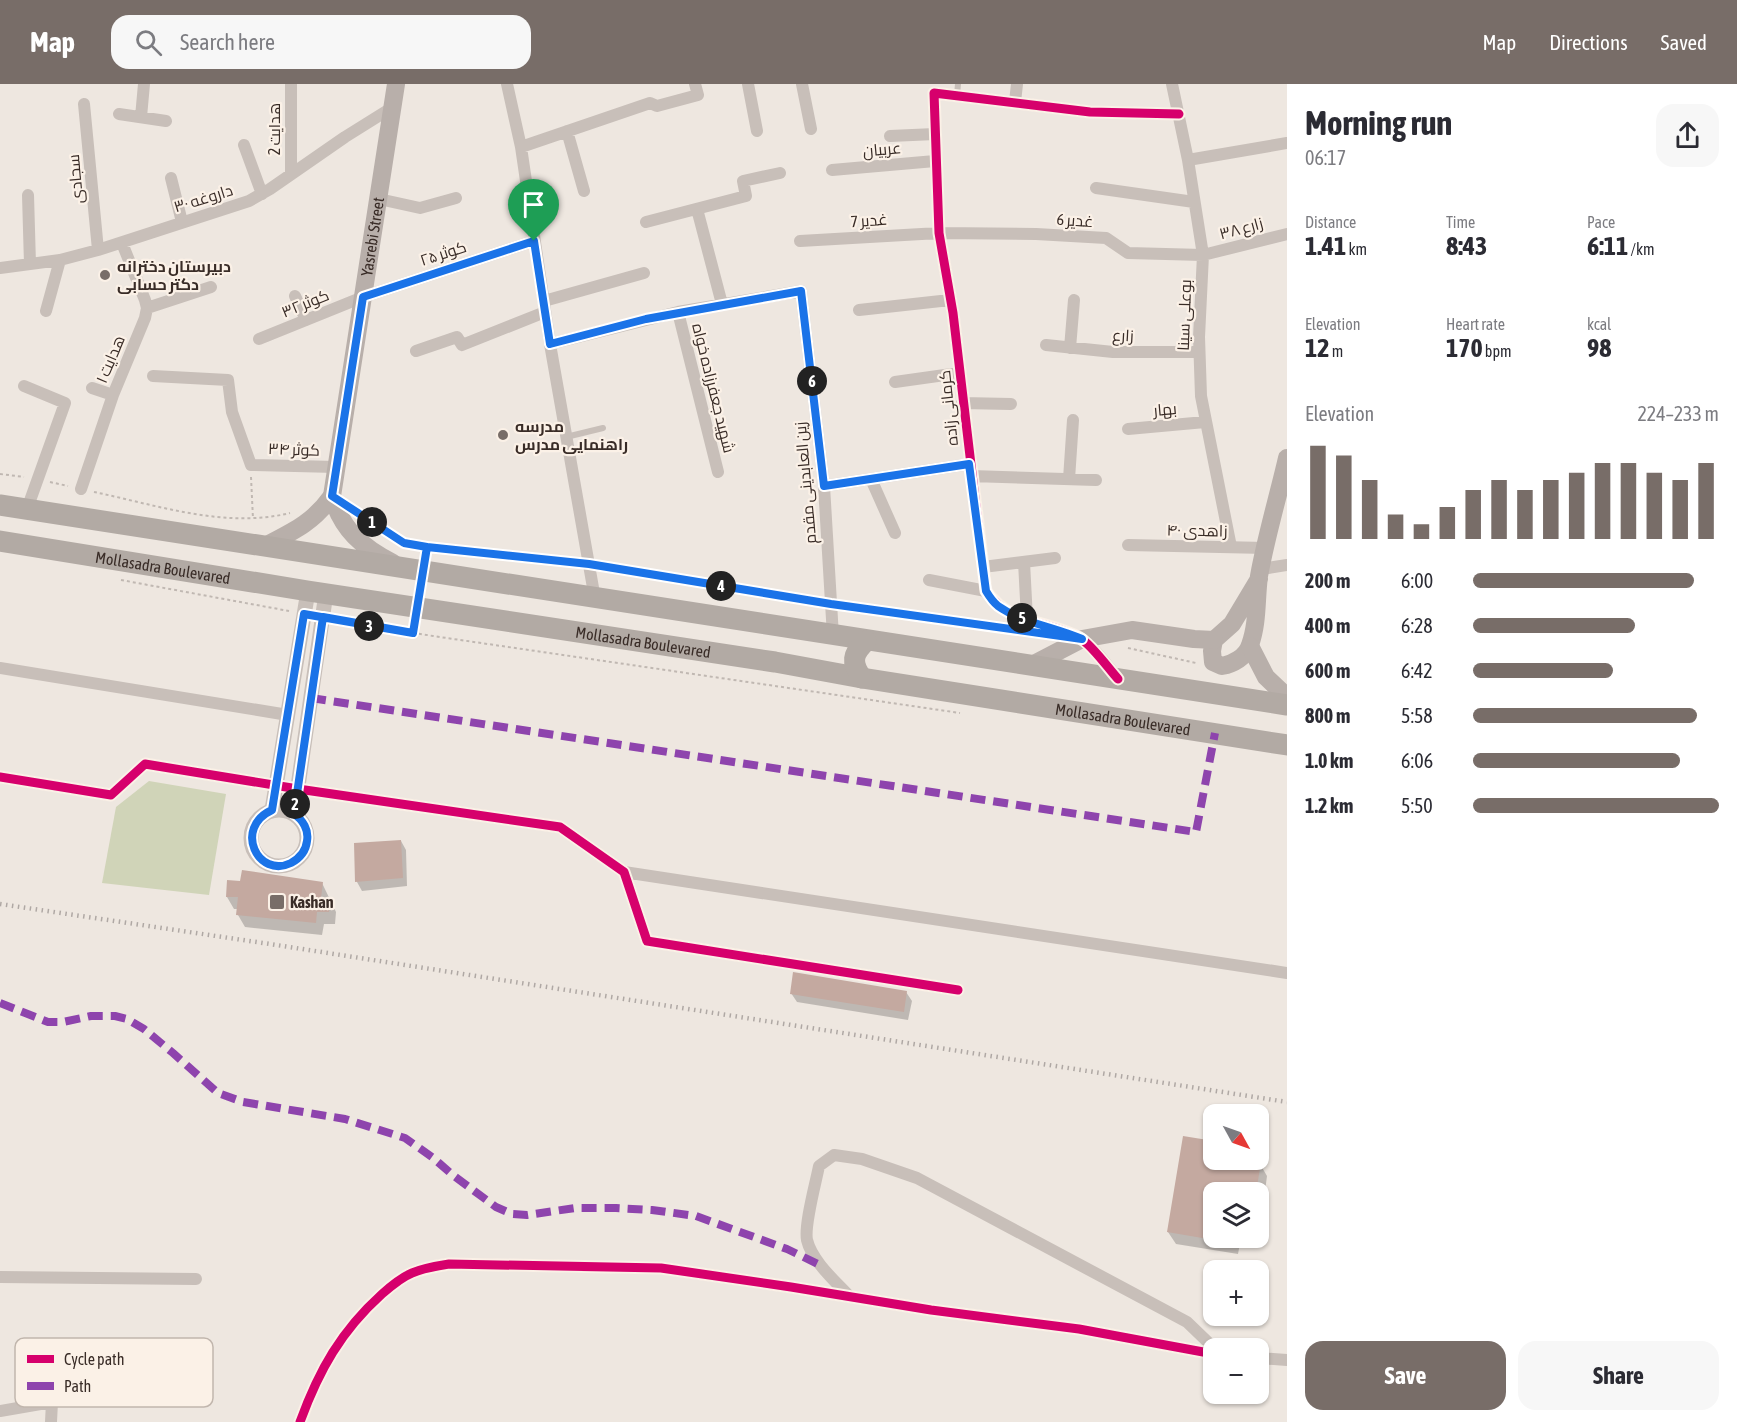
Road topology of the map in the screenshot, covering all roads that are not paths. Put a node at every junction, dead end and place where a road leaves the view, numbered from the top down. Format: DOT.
graph roads {
  1 [pos="144,84"];
  2 [pos="291,84"];
  3 [pos="396,84"];
  4 [pos="507,84"];
  5 [pos="747,84"];
  6 [pos="801,84"];
  7 [pos="1017,84"];
  8 [pos="1172,84"];
  9 [pos="696,90"];
  10 [pos="957,90"];
  11 [pos="1015,102"];
  12 [pos="84,104"];
  13 [pos="393,107"];
  14 [pos="119,114"];
  15 [pos="1179,114"];
  16 [pos="141,117"];
  17 [pos="166,121"];
  18 [pos="811,129"];
  19 [pos="567,131"];
  20 [pos="757,131"];
  21 [pos="934,134"];
  22 [pos="890,136"];
  23 [pos="1287,143"];
  24 [pos="244,145"];
  25 [pos="521,147"];
  26 [pos="1188,160"];
  27 [pos="935,161"];
  28 [pos="832,170"];
  29 [pos="291,173"];
  30 [pos="780,173"];
  31 [pos="171,178"];
  32 [pos="1096,188"];
  33 [pos="584,191"];
  34 [pos="262,194"];
  35 [pos="28,195"];
  36 [pos="456,198"];
  37 [pos="379,199"];
  38 [pos="1194,202"];
  39 [pos="697,209"];
  40 [pos="182,222"];
  41 [pos="646,222"];
  42 [pos="939,233"];
  43 [pos="1287,234"];
  44 [pos="534,241"];
  45 [pos="800,241"];
  46 [pos="122,243"];
  47 [pos="98,250"];
  48 [pos="1203,255"];
  49 [pos="60,260"];
  50 [pos="30,264"];
  51 [pos="0,268"];
  52 [pos="644,273"];
  53 [pos="211,287"];
  54 [pos="295,296"];
  55 [pos="363,297"];
  56 [pos="950,300"];
  57 [pos="1074,300"];
  58 [pos="722,304"];
  59 [pos="544,307"];
  60 [pos="147,309"];
  61 [pos="46,310"];
  62 [pos="859,310"];
  63 [pos="678,312"];
  64 [pos="306,320"];
  65 [pos="259,339"];
  66 [pos="550,344"];
  67 [pos="1046,345"];
  68 [pos="1070,348"];
  69 [pos="416,351"];
  70 [pos="1199,352"];
  71 [pos="959,373"];
  72 [pos="153,376"];
  73 [pos="895,382"];
  74 [pos="24,386"];
  75 [pos="92,388"];
  76 [pos="113,395"];
  77 [pos="962,403"];
  78 [pos="1011,404"];
  79 [pos="1073,420"];
  80 [pos="1205,422"];
  81 [pos="603,428"];
  82 [pos="1128,429"];
  83 [pos="566,437"];
  84 [pos="1287,458"];
  85 [pos="336,467"];
  86 [pos="970,470"];
  87 [pos="718,472"];
  88 [pos="871,479"];
  89 [pos="1069,479"];
  90 [pos="1096,480"];
  91 [pos="824,486"];
  92 [pos="81,489"];
  93 [pos="332,496"];
  94 [pos="0,505"];
  95 [pos="1281,507"];
  96 [pos="27,509"];
  97 [pos="895,533"];
  98 [pos="0,541"];
  99 [pos="1128,545"];
  100 [pos="263,547"];
  101 [pos="1232,547"];
  102 [pos="1266,548"];
  103 [pos="1055,558"];
  104 [pos="1024,562"];
  105 [pos="1287,565"];
  106 [pos="983,567"];
  107 [pos="404,569"];
  108 [pos="1260,574"];
  109 [pos="929,580"];
  110 [pos="986,591"];
  111 [pos="317,592"];
  112 [pos="595,599"];
  113 [pos="1027,620"];
  114 [pos="783,628"];
  115 [pos="833,636"];
  116 [pos="1082,639"];
  117 [pos="1214,640"];
  118 [pos="866,641"];
  119 [pos="1250,646"];
  120 [pos="775,662"];
  121 [pos="1032,665"];
  122 [pos="0,668"];
  123 [pos="862,678"];
  124 [pos="1118,679"];
  125 [pos="1287,697"];
  126 [pos="1287,705"];
  127 [pos="288,715"];
  128 [pos="308,718"];
  129 [pos="1287,745"];
  130 [pos="0,777"];
  131 [pos="276,786"];
  132 [pos="298,789"];
  133 [pos="272,810"];
  134 [pos="294,814"];
  135 [pos="624,872"];
  136 [pos="1287,973"];
  137 [pos="958,990"];
  138 [pos="0,1278"];
  139 [pos="196,1279"];
  140 [pos="849,1296"];
  141 [pos="1203,1338"];
  142 [pos="1203,1352"];
  143 [pos="1269,1358"];
  144 [pos="1287,1359"];
  145 [pos="23,1407"];
  146 [pos="52,1407"];
  147 [pos="0,1411"];
  148 [pos="51,1422"];
  149 [pos="300,1422"];
  1 -- 16 [label="street"];
  2 -- 29 [label="street, هدایت 2"];
  3 -- 13 [label="main road, Yasrebi Street"];
  4 -- 25 [label="street"];
  5 -- 20 [label="street"];
  6 -- 18 [label="street"];
  7 -- 11 [label="street"];
  8 -- 15 [label="street, بوعلی سینا"];
  9 -- 19 [label="street"];
  10 -- 11 [label="street"];
  10 -- 21 [label="street, کرمانی زاده"];
  11 -- 15 [label="street"];
  12 -- 47 [label="street, سجادی"];
  13 -- 29 [label="street, داروغه ۳۰"];
  13 -- 37 [label="main road, Yasrebi Street"];
  14 -- 16 [label="street"];
  15 -- 26 [label="street, بوعلی سینا"];
  16 -- 17 [label="street"];
  19 -- 25 [label="street"];
  19 -- 33 [label="street"];
  21 -- 22 [label="street"];
  21 -- 27 [label="street, کرمانی زاده"];
  23 -- 26 [label="street"];
  24 -- 34 [label="street"];
  25 -- 44 [label="street"];
  26 -- 38 [label="street, بوعلی سینا"];
  27 -- 28 [label="street, عربیان"];
  27 -- 42 [label="street, کرمانی زاده"];
  29 -- 34 [label="street, داروغه ۳۰"];
  30 -- 39 [label="street"];
  31 -- 40 [label="street"];
  32 -- 38 [label="street"];
  34 -- 40 [label="street, داروغه ۳۰"];
  35 -- 50 [label="street"];
  36 -- 37 [label="street"];
  37 -- 55 [label="main road, Yasrebi Street"];
  38 -- 48 [label="street, بوعلی سینا"];
  39 -- 41 [label="street"];
  39 -- 58 [label="street"];
  40 -- 46 [label="street, داروغه ۳۰"];
  42 -- 45 [label="street, غدیر 7"];
  42 -- 48 [label="street, غدیر 6"];
  42 -- 56 [label="street, کرمانی زاده"];
  43 -- 48 [label="street, زارع ۳۸"];
  44 -- 55 [label="street, کوثر ۲۵"];
  44 -- 59 [label="street"];
  46 -- 47 [label="street, داروغه ۳۰"];
  46 -- 60 [label="street"];
  47 -- 49 [label="street, داروغه ۳۰"];
  48 -- 70 [label="street, بوعلی سینا"];
  49 -- 50 [label="street, داروغه ۳۰"];
  49 -- 61 [label="street"];
  50 -- 51 [label="street, داروغه ۳۰"];
  52 -- 59 [label="street"];
  53 -- 60 [label="street"];
  54 -- 64 [label="street"];
  55 -- 64 [label="street, کوثر ۳۲"];
  55 -- 85 [label="main road, Yasrebi Street"];
  56 -- 62 [label="street"];
  56 -- 71 [label="street, کرمانی زاده"];
  57 -- 68 [label="street"];
  58 -- 63 [label="street"];
  58 -- 91 [label="street, زین العابدینی مقدم"];
  59 -- 66 [label="street"];
  59 -- 69 [label="street"];
  60 -- 76 [label="street, هدایت ۱"];
  63 -- 66 [label="street"];
  63 -- 87 [label="street, شهید جعفرزاده خواه"];
  64 -- 65 [label="street, کوثر ۳۲"];
  66 -- 83 [label="street"];
  67 -- 68 [label="street, زارع"];
  68 -- 70 [label="street, زارع"];
  70 -- 80 [label="street, بوعلی سینا"];
  71 -- 73 [label="street"];
  71 -- 77 [label="street, کرمانی زاده"];
  72 -- 85 [label="street, کوثر ۳۴"];
  74 -- 96 [label="street"];
  75 -- 76 [label="street"];
  76 -- 92 [label="street, هدایت ۱"];
  77 -- 78 [label="street"];
  77 -- 86 [label="street, کرمانی زاده"];
  79 -- 89 [label="street"];
  80 -- 82 [label="street, بهار"];
  80 -- 101 [label="street, بوعلی سینا"];
  81 -- 83 [label="lane"];
  83 -- 112 [label="street"];
  84 -- 95 [label="main road"];
  85 -- 93 [label="main road, Yasrebi Street"];
  86 -- 88 [label="street"];
  86 -- 89 [label="street"];
  86 -- 106 [label="street, کرمانی زاده"];
  88 -- 91 [label="street"];
  88 -- 97 [label="street"];
  89 -- 90 [label="street"];
  91 -- 115 [label="street, زین العابدینی مقدم"];
  93 -- 100 [label="main road"];
  93 -- 107 [label="main road"];
  94 -- 96 [label="highway"];
  95 -- 102 [label="main road"];
  96 -- 100 [label="highway"];
  98 -- 111 [label="highway, Mollasadra Boulevared"];
  99 -- 101 [label="street, زاهدی ۴۰"];
  100 -- 107 [label="highway"];
  101 -- 102 [label="street, زاهدی ۴۰"];
  102 -- 108 [label="main road"];
  103 -- 104 [label="street"];
  104 -- 106 [label="street"];
  104 -- 113 [label="street"];
  105 -- 108 [label="street"];
  106 -- 110 [label="street, کرمانی زاده"];
  107 -- 112 [label="highway"];
  108 -- 117 [label="main road"];
  108 -- 119 [label="main road"];
  109 -- 110 [label="street"];
  110 -- 113 [label="street"];
  111 -- 120 [label="highway, Mollasadra Boulevared"];
  111 -- 127 [label="street"];
  111 -- 128 [label="street"];
  112 -- 114 [label="highway"];
  113 -- 116 [label="street"];
  114 -- 115 [label="highway"];
  114 -- 120 [label="highway"];
  115 -- 118 [label="highway"];
  116 -- 117 [label="main road"];
  116 -- 121 [label="main road"];
  116 -- 124 [label="street"];
  117 -- 119 [label="main road"];
  118 -- 121 [label="highway"];
  118 -- 123 [label="highway"];
  119 -- 125 [label="main road"];
  120 -- 123 [label="highway, Mollasadra Boulevared"];
  121 -- 124 [label="highway"];
  122 -- 127 [label="street"];
  123 -- 129 [label="highway, Mollasadra Boulevared"];
  124 -- 126 [label="highway"];
  127 -- 128 [label="street"];
  127 -- 131 [label="street"];
  128 -- 132 [label="street"];
  130 -- 131 [label="street"];
  131 -- 132 [label="street"];
  131 -- 133 [label="street"];
  132 -- 134 [label="street"];
  132 -- 135 [label="street"];
  133 -- 134 [label="street"];
  133 -- 134 [label="street"];
  135 -- 136 [label="street"];
  135 -- 137 [label="street"];
  138 -- 139 [label="street"];
  140 -- 141 [label="street"];
  140 -- 142 [label="street"];
  140 -- 149 [label="street"];
  143 -- 144 [label="street"];
  145 -- 147 [label="street"];
  146 -- 148 [label="street"];
}
